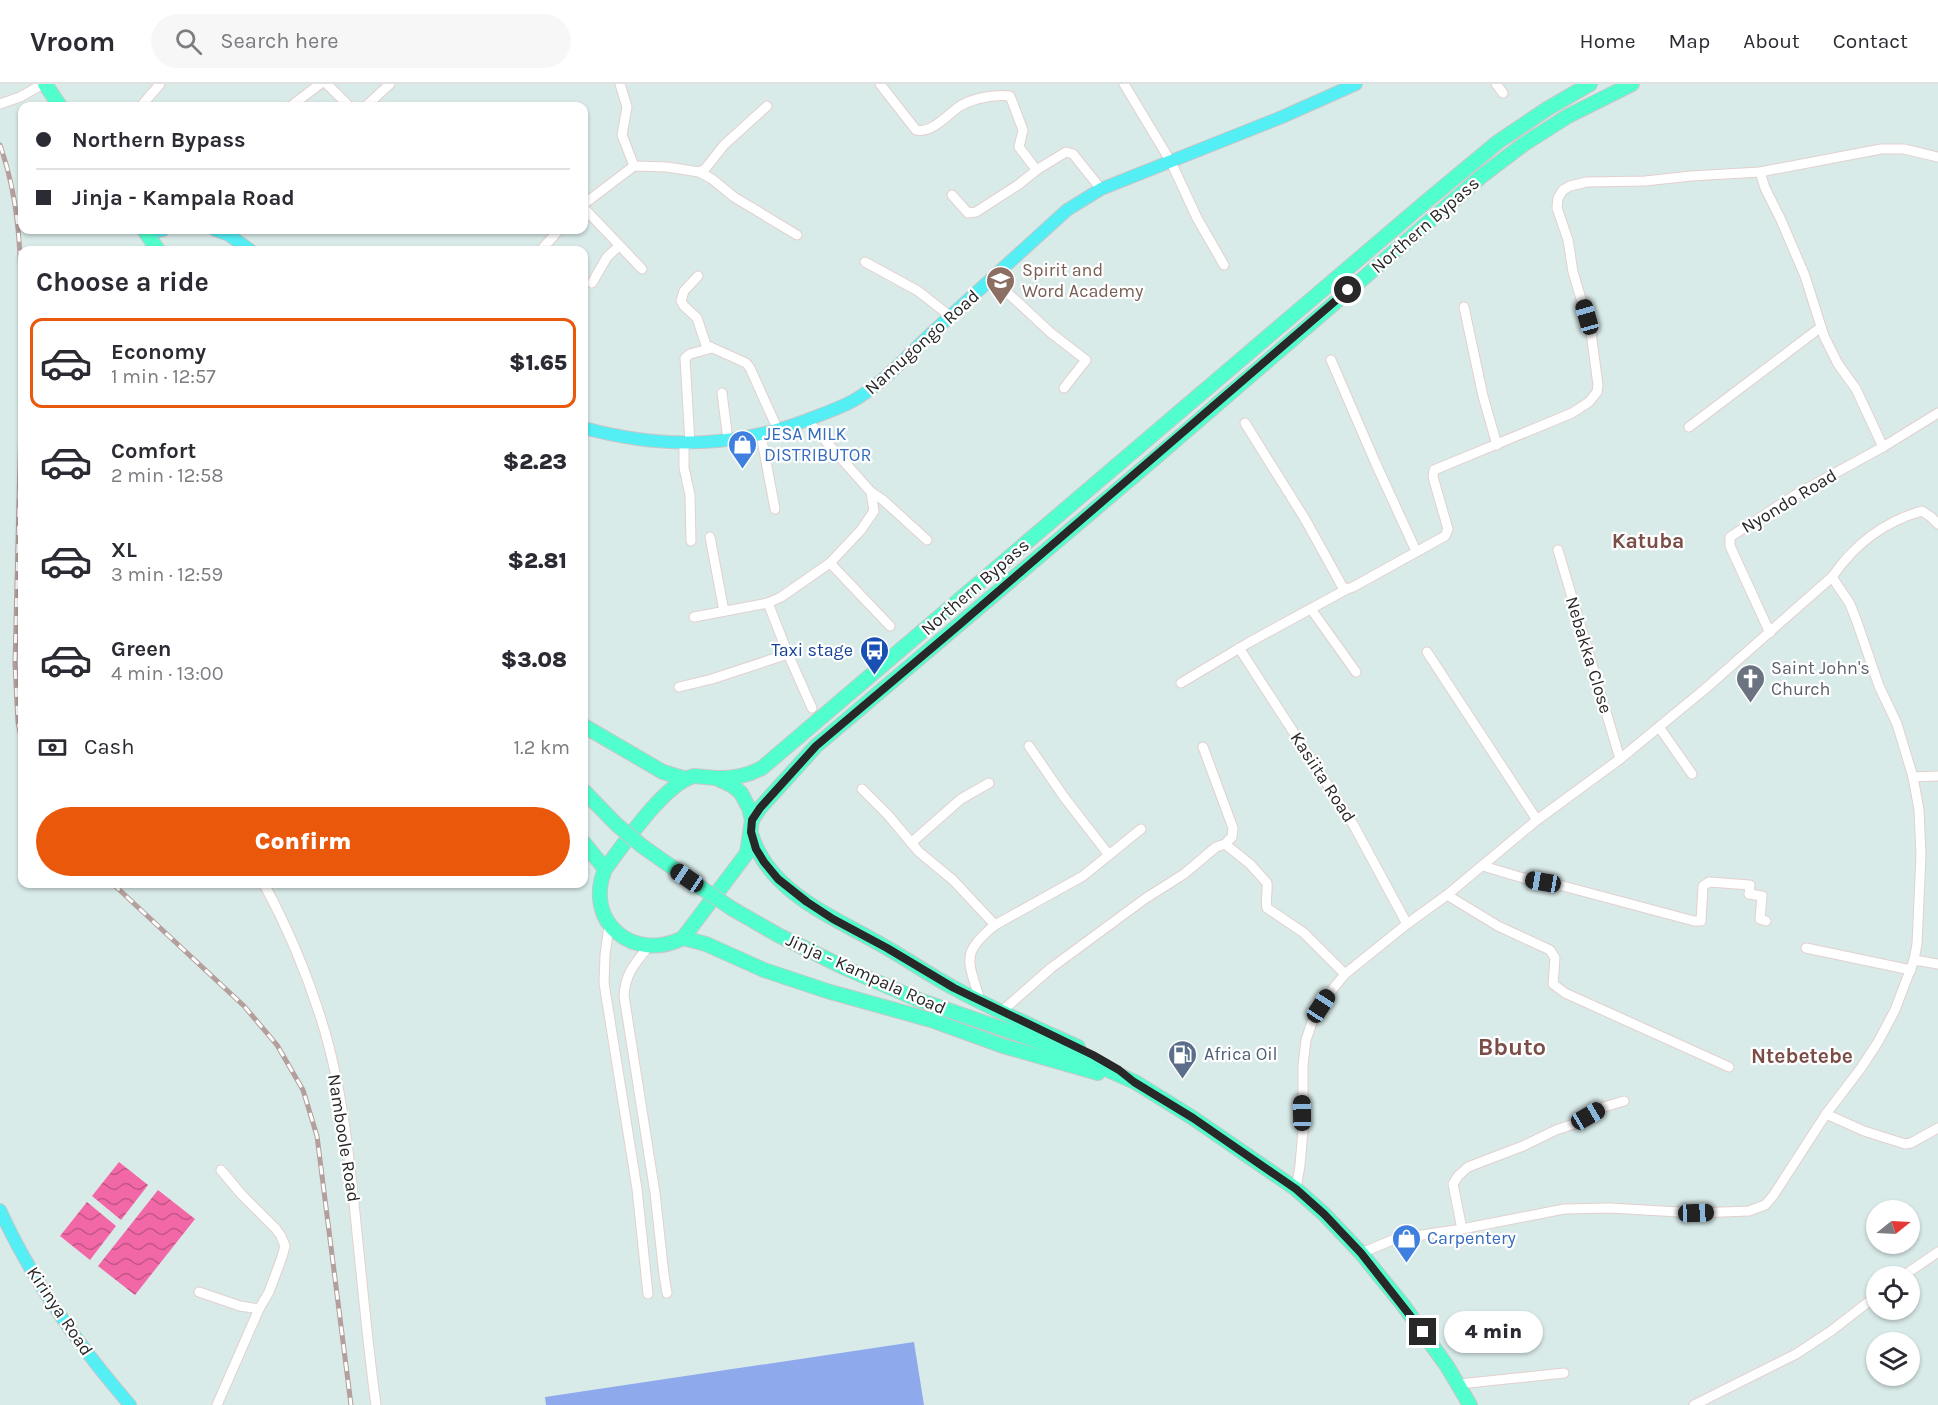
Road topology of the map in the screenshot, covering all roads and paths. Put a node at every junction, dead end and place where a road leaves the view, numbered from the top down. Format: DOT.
graph roads {
  1 [pos="44,84"];
  2 [pos="159,84"];
  3 [pos="320,84"];
  4 [pos="327,84"];
  5 [pos="390,84"];
  6 [pos="620,84"];
  7 [pos="880,84"];
  8 [pos="1124,84"];
  9 [pos="1356,84"];
  10 [pos="1496,84"];
  11 [pos="1590,84"];
  12 [pos="1632,84"];
  13 [pos="1503,93"];
  14 [pos="57,102"];
  15 [pos="144,102"];
  16 [pos="296,102"];
  17 [pos="345,102"];
  18 [pos="370,102"];
  19 [pos="0,104"];
  20 [pos="767,106"];
  21 [pos="1938,158"];
  22 [pos="1171,162"];
  23 [pos="634,166"];
  24 [pos="1038,169"];
  25 [pos="699,172"];
  26 [pos="1760,172"];
  27 [pos="1101,189"];
  28 [pos="952,195"];
  29 [pos="588,203"];
  30 [pos="588,211"];
  31 [pos="234,234"];
  32 [pos="555,234"];
  33 [pos="796,235"];
  34 [pos="246,246"];
  35 [pos="544,246"];
  36 [pos="619,246"];
  37 [pos="865,262"];
  38 [pos="1224,265"];
  39 [pos="642,269"];
  40 [pos="698,276"];
  41 [pos="993,279"];
  42 [pos="592,283"];
  43 [pos="1464,307"];
  44 [pos="950,316"];
  45 [pos="1821,327"];
  46 [pos="712,348"];
  47 [pos="1331,360"];
  48 [pos="1064,388"];
  49 [pos="722,393"];
  50 [pos="1938,413"];
  51 [pos="807,420"];
  52 [pos="1245,423"];
  53 [pos="1689,427"];
  54 [pos="588,429"];
  55 [pos="778,430"];
  56 [pos="760,435"];
  57 [pos="728,440"];
  58 [pos="687,444"];
  59 [pos="1497,445"];
  60 [pos="1883,447"];
  61 [pos="871,492"];
  62 [pos="775,509"];
  63 [pos="1938,524"];
  64 [pos="710,537"];
  65 [pos="927,540"];
  66 [pos="691,541"];
  67 [pos="1558,550"];
  68 [pos="1416,551"];
  69 [pos="830,563"];
  70 [pos="1832,577"];
  71 [pos="1347,589"];
  72 [pos="768,603"];
  73 [pos="1311,609"];
  74 [pos="724,611"];
  75 [pos="694,617"];
  76 [pos="890,626"];
  77 [pos="1770,633"];
  78 [pos="1239,648"];
  79 [pos="1427,652"];
  80 [pos="788,654"];
  81 [pos="1356,672"];
  82 [pos="1181,683"];
  83 [pos="679,687"];
  84 [pos="812,708"];
  85 [pos="1659,727"];
  86 [pos="588,728"];
  87 [pos="1029,746"];
  88 [pos="1203,747"];
  89 [pos="1620,759"];
  90 [pos="1692,774"];
  91 [pos="1938,776"];
  92 [pos="1913,777"];
  93 [pos="683,778"];
  94 [pos="716,778"];
  95 [pos="989,783"];
  96 [pos="862,789"];
  97 [pos="588,795"];
  98 [pos="1537,820"];
  99 [pos="752,826"];
  100 [pos="1141,829"];
  101 [pos="911,843"];
  102 [pos="1225,844"];
  103 [pos="588,848"];
  104 [pos="1109,855"];
  105 [pos="1483,866"];
  106 [pos="605,869"];
  107 [pos="266,888"];
  108 [pos="1447,895"];
  109 [pos="1766,921"];
  110 [pos="1407,924"];
  111 [pos="995,925"];
  112 [pos="609,926"];
  113 [pos="683,938"];
  114 [pos="649,946"];
  115 [pos="1806,948"];
  116 [pos="1914,960"];
  117 [pos="1938,964"];
  118 [pos="1911,970"];
  119 [pos="1345,974"];
  120 [pos="980,1001"];
  121 [pos="1001,1012"];
  122 [pos="1729,1067"];
  123 [pos="1134,1082"];
  124 [pos="1624,1101"];
  125 [pos="1826,1114"];
  126 [pos="1938,1128"];
  127 [pos="221,1170"];
  128 [pos="1296,1189"];
  129 [pos="0,1210"];
  130 [pos="1462,1229"];
  131 [pos="1938,1252"];
  132 [pos="1361,1253"];
  133 [pos="1918,1266"];
  134 [pos="200,1293"];
  135 [pos="668,1293"];
  136 [pos="648,1294"];
  137 [pos="1866,1304"];
  138 [pos="259,1310"];
  139 [pos="1564,1373"];
  140 [pos="1459,1384"];
  141 [pos="130,1405"];
  142 [pos="217,1405"];
  143 [pos="376,1405"];
  144 [pos="1470,1405"];
  145 [pos="1694,1405"];
  1 -- 14 [label="highway"];
  1 -- 19 [label="street"];
  2 -- 15 [label="street"];
  3 -- 16 [label="street"];
  4 -- 17 [label="street"];
  5 -- 18 [label="street"];
  6 -- 23 [label="street"];
  7 -- 24 [label="street"];
  8 -- 22 [label="street"];
  9 -- 22 [label="main road, Namugongo Road"];
  10 -- 13 [label="street"];
  11 -- 94 [label="highway, Northern Bypass"];
  12 -- 99 [label="highway, Northern Bypass"];
  20 -- 25 [label="street"];
  21 -- 26 [label="street"];
  22 -- 27 [label="main road, Namugongo Road"];
  22 -- 38 [label="street"];
  23 -- 25 [label="street"];
  23 -- 29 [label="street"];
  24 -- 27 [label="street"];
  24 -- 28 [label="street"];
  25 -- 33 [label="street"];
  26 -- 45 [label="street"];
  26 -- 59 [label="street"];
  27 -- 41 [label="main road, Namugongo Road"];
  30 -- 36 [label="street"];
  31 -- 34 [label="main road"];
  32 -- 35 [label="street"];
  36 -- 39 [label="street"];
  36 -- 42 [label="street"];
  37 -- 44 [label="street"];
  40 -- 46 [label="street"];
  41 -- 44 [label="main road, Namugongo Road"];
  41 -- 48 [label="street"];
  43 -- 59 [label="street"];
  44 -- 51 [label="main road, Namugongo Road"];
  45 -- 53 [label="street"];
  45 -- 60 [label="street"];
  46 -- 55 [label="street"];
  46 -- 58 [label="street"];
  47 -- 68 [label="street"];
  49 -- 57 [label="street"];
  50 -- 60 [label="street, Nyondo Road"];
  51 -- 55 [label="main road, Namugongo Road"];
  51 -- 61 [label="street"];
  52 -- 71 [label="street"];
  54 -- 58 [label="main road, Namugongo Road"];
  55 -- 56 [label="main road, Namugongo Road"];
  56 -- 57 [label="main road, Namugongo Road"];
  56 -- 62 [label="street"];
  57 -- 58 [label="main road, Namugongo Road"];
  58 -- 66 [label="street"];
  59 -- 68 [label="street"];
  60 -- 77 [label="street, Nyondo Road"];
  61 -- 65 [label="street"];
  61 -- 69 [label="street"];
  63 -- 70 [label="street"];
  64 -- 74 [label="street"];
  67 -- 89 [label="street, Nebakka Close"];
  68 -- 71 [label="street"];
  69 -- 72 [label="street"];
  69 -- 76 [label="street"];
  70 -- 77 [label="street"];
  70 -- 92 [label="street"];
  71 -- 73 [label="street"];
  72 -- 74 [label="street"];
  72 -- 80 [label="street"];
  73 -- 78 [label="street"];
  73 -- 81 [label="street"];
  74 -- 75 [label="street"];
  77 -- 85 [label="street"];
  78 -- 82 [label="street"];
  78 -- 110 [label="street, Kasiita Road"];
  79 -- 98 [label="street"];
  80 -- 83 [label="street"];
  80 -- 84 [label="street"];
  85 -- 89 [label="street"];
  85 -- 90 [label="street"];
  86 -- 93 [label="highway"];
  87 -- 104 [label="street"];
  88 -- 102 [label="street"];
  89 -- 98 [label="street"];
  91 -- 92 [label="street"];
  92 -- 116 [label="street"];
  93 -- 94 [label="highway"];
  93 -- 106 [label="highway"];
  94 -- 99 [label="highway"];
  95 -- 101 [label="street"];
  96 -- 101 [label="street"];
  97 -- 123 [label="highway, Jinja - Kampala Road, bridge"];
  98 -- 105 [label="street"];
  99 -- 113 [label="highway"];
  99 -- 120 [label="highway"];
  100 -- 104 [label="street"];
  101 -- 111 [label="street"];
  102 -- 119 [label="street"];
  102 -- 121 [label="street"];
  103 -- 106 [label="highway"];
  104 -- 111 [label="street"];
  105 -- 108 [label="street"];
  105 -- 109 [label="street"];
  106 -- 112 [label="highway"];
  107 -- 143 [label="street, Namboole Road"];
  108 -- 110 [label="street"];
  108 -- 122 [label="street"];
  110 -- 119 [label="street"];
  111 -- 120 [label="street"];
  112 -- 114 [label="highway"];
  112 -- 136 [label="street"];
  113 -- 114 [label="highway"];
  113 -- 123 [label="highway"];
  114 -- 135 [label="street"];
  115 -- 118 [label="street"];
  116 -- 117 [label="street"];
  116 -- 118 [label="street"];
  118 -- 125 [label="street"];
  119 -- 128 [label="street"];
  120 -- 121 [label="highway"];
  121 -- 123 [label="highway"];
  123 -- 128 [label="highway, Jinja - Kampala Road"];
  124 -- 130 [label="street"];
  125 -- 126 [label="street"];
  125 -- 130 [label="street"];
  127 -- 138 [label="street"];
  128 -- 132 [label="highway, Jinja - Kampala Road"];
  129 -- 141 [label="main road, Kirinya Road"];
  130 -- 132 [label="street"];
  131 -- 133 [label="street"];
  132 -- 140 [label="highway, Jinja - Kampala Road"];
  134 -- 138 [label="street"];
  137 -- 145 [label="street"];
  138 -- 142 [label="street"];
  139 -- 140 [label="street"];
  140 -- 144 [label="highway, Jinja - Kampala Road"];
}
